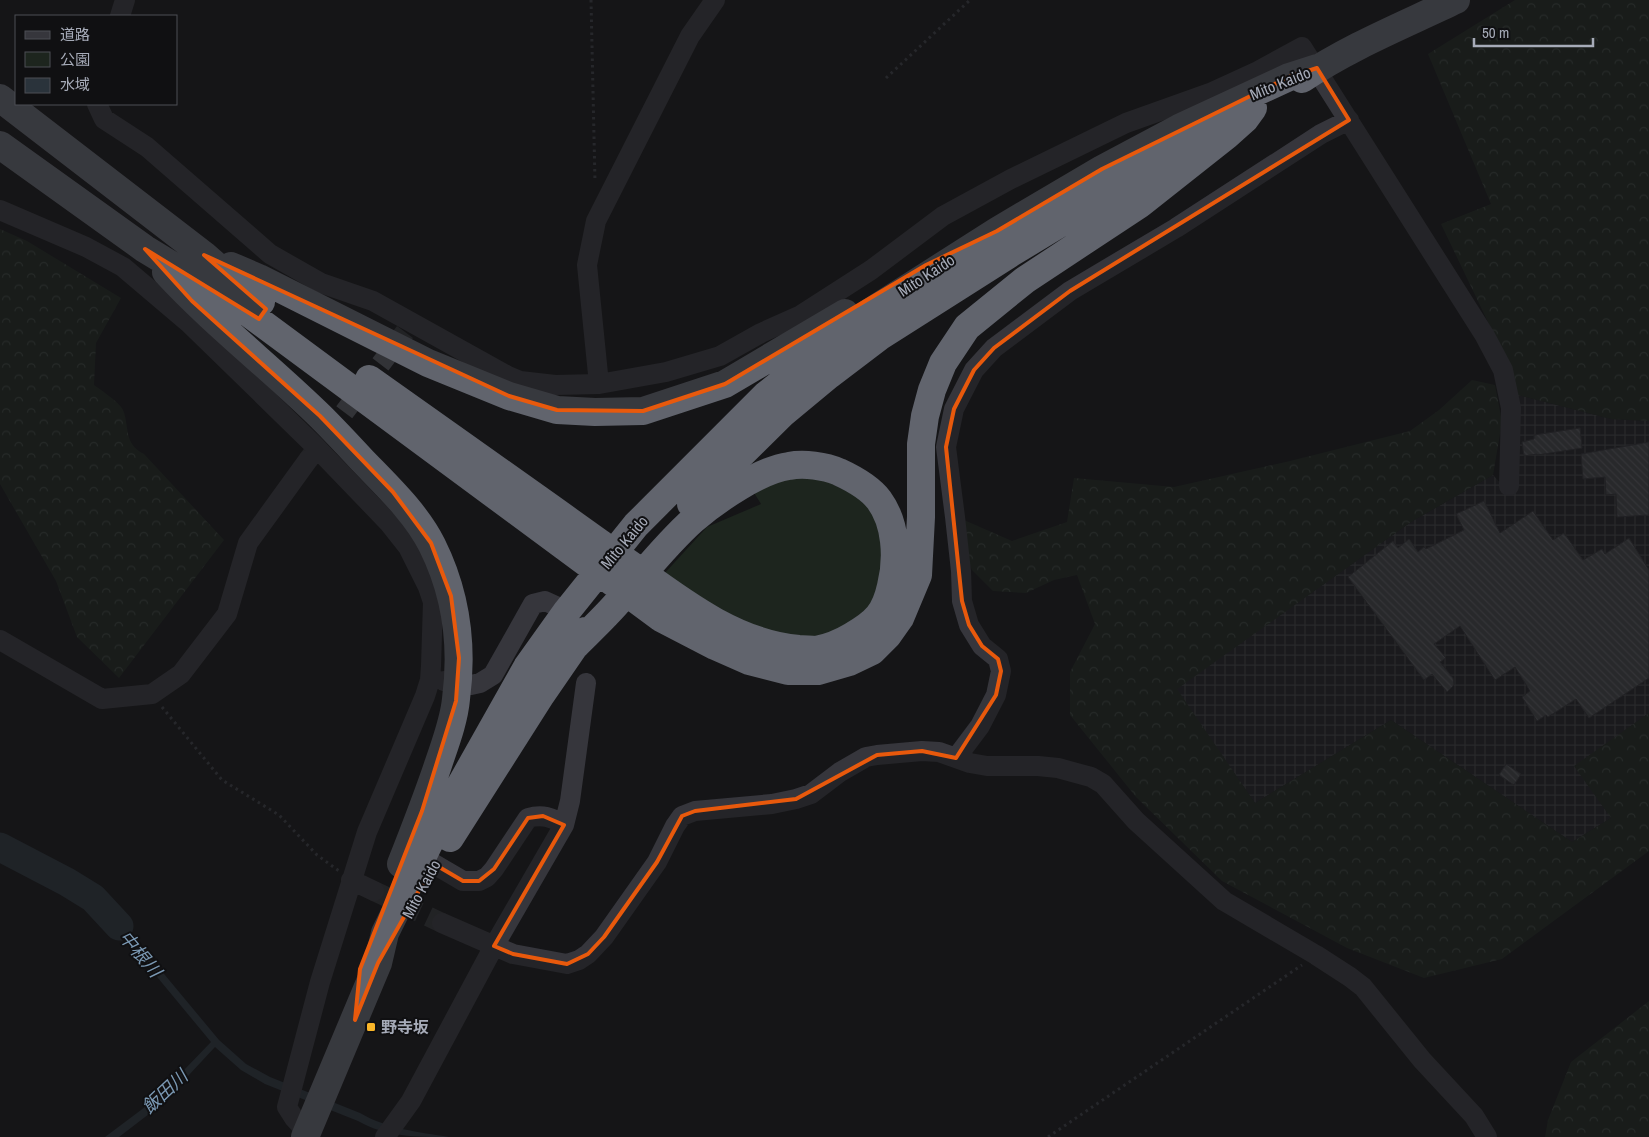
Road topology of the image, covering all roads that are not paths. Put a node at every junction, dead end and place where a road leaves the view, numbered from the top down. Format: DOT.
graph roads {
  1 [pos="125,0"];
  2 [pos="715,0"];
  3 [pos="1456,0"];
  4 [pos="120,15"];
  5 [pos="1317,68"];
  6 [pos="0,98"];
  7 [pos="97,105"];
  8 [pos="1253,108"];
  9 [pos="1349,120"];
  10 [pos="0,145"];
  11 [pos="0,210"];
  12 [pos="997,231"];
  13 [pos="145,249"];
  14 [pos="204,255"];
  15 [pos="599,384"];
  16 [pos="308,460"];
  17 [pos="1509,486"];
  18 [pos="578,542"];
  19 [pos="669,608"];
  20 [pos="567,611"];
  21 [pos="0,640"];
  22 [pos="576,645"];
  23 [pos="430,680"];
  24 [pos="586,683"];
  25 [pos="956,758"];
  26 [pos="564,825"];
  27 [pos="434,864"];
  28 [pos="351,880"];
  29 [pos="374,891"];
  30 [pos="442,923"];
  31 [pos="494,946"];
  32 [pos="378,963"];
  33 [pos="355,1020"];
  34 [pos="306,1134"];
  35 [pos="385,1137"];
  36 [pos="1487,1137"];
  1 -- 4 [label="street"];
  2 -- 15 [label="street"];
  3 -- 5 [label="highway"];
  5 -- 8 [label="highway, Mito Kaido"];
  5 -- 9 [label="street"];
  5 -- 12 [label="highway, Mito Kaido"];
  5 -- 15 [label="street"];
  6 -- 14 [label="highway"];
  7 -- 15 [label="street"];
  8 -- 19 [label="highway"];
  8 -- 22 [label="highway, Mito Kaido"];
  9 -- 17 [label="street"];
  9 -- 25 [label="street"];
  10 -- 13 [label="highway"];
  11 -- 23 [label="street"];
  12 -- 14 [label="highway"];
  12 -- 20 [label="highway, Mito Kaido"];
  13 -- 18 [label="highway"];
  13 -- 33 [label="highway"];
  14 -- 18 [label="highway"];
  16 -- 21 [label="street"];
  18 -- 19 [label="highway"];
  19 -- 22 [label="highway"];
  20 -- 23 [label="street"];
  20 -- 32 [label="highway, Mito Kaido"];
  22 -- 27 [label="highway, Mito Kaido"];
  23 -- 28 [label="street"];
  24 -- 26 [label="street"];
  25 -- 31 [label="street"];
  25 -- 36 [label="street"];
  26 -- 27 [label="street"];
  26 -- 31 [label="street"];
  27 -- 32 [label="highway, Mito Kaido"];
  28 -- 29 [label="street"];
  28 -- 34 [label="street"];
  30 -- 31 [label="street"];
  31 -- 35 [label="street"];
  32 -- 33 [label="highway, Mito Kaido"];
  33 -- 34 [label="highway, Mito Kaido"];
}
